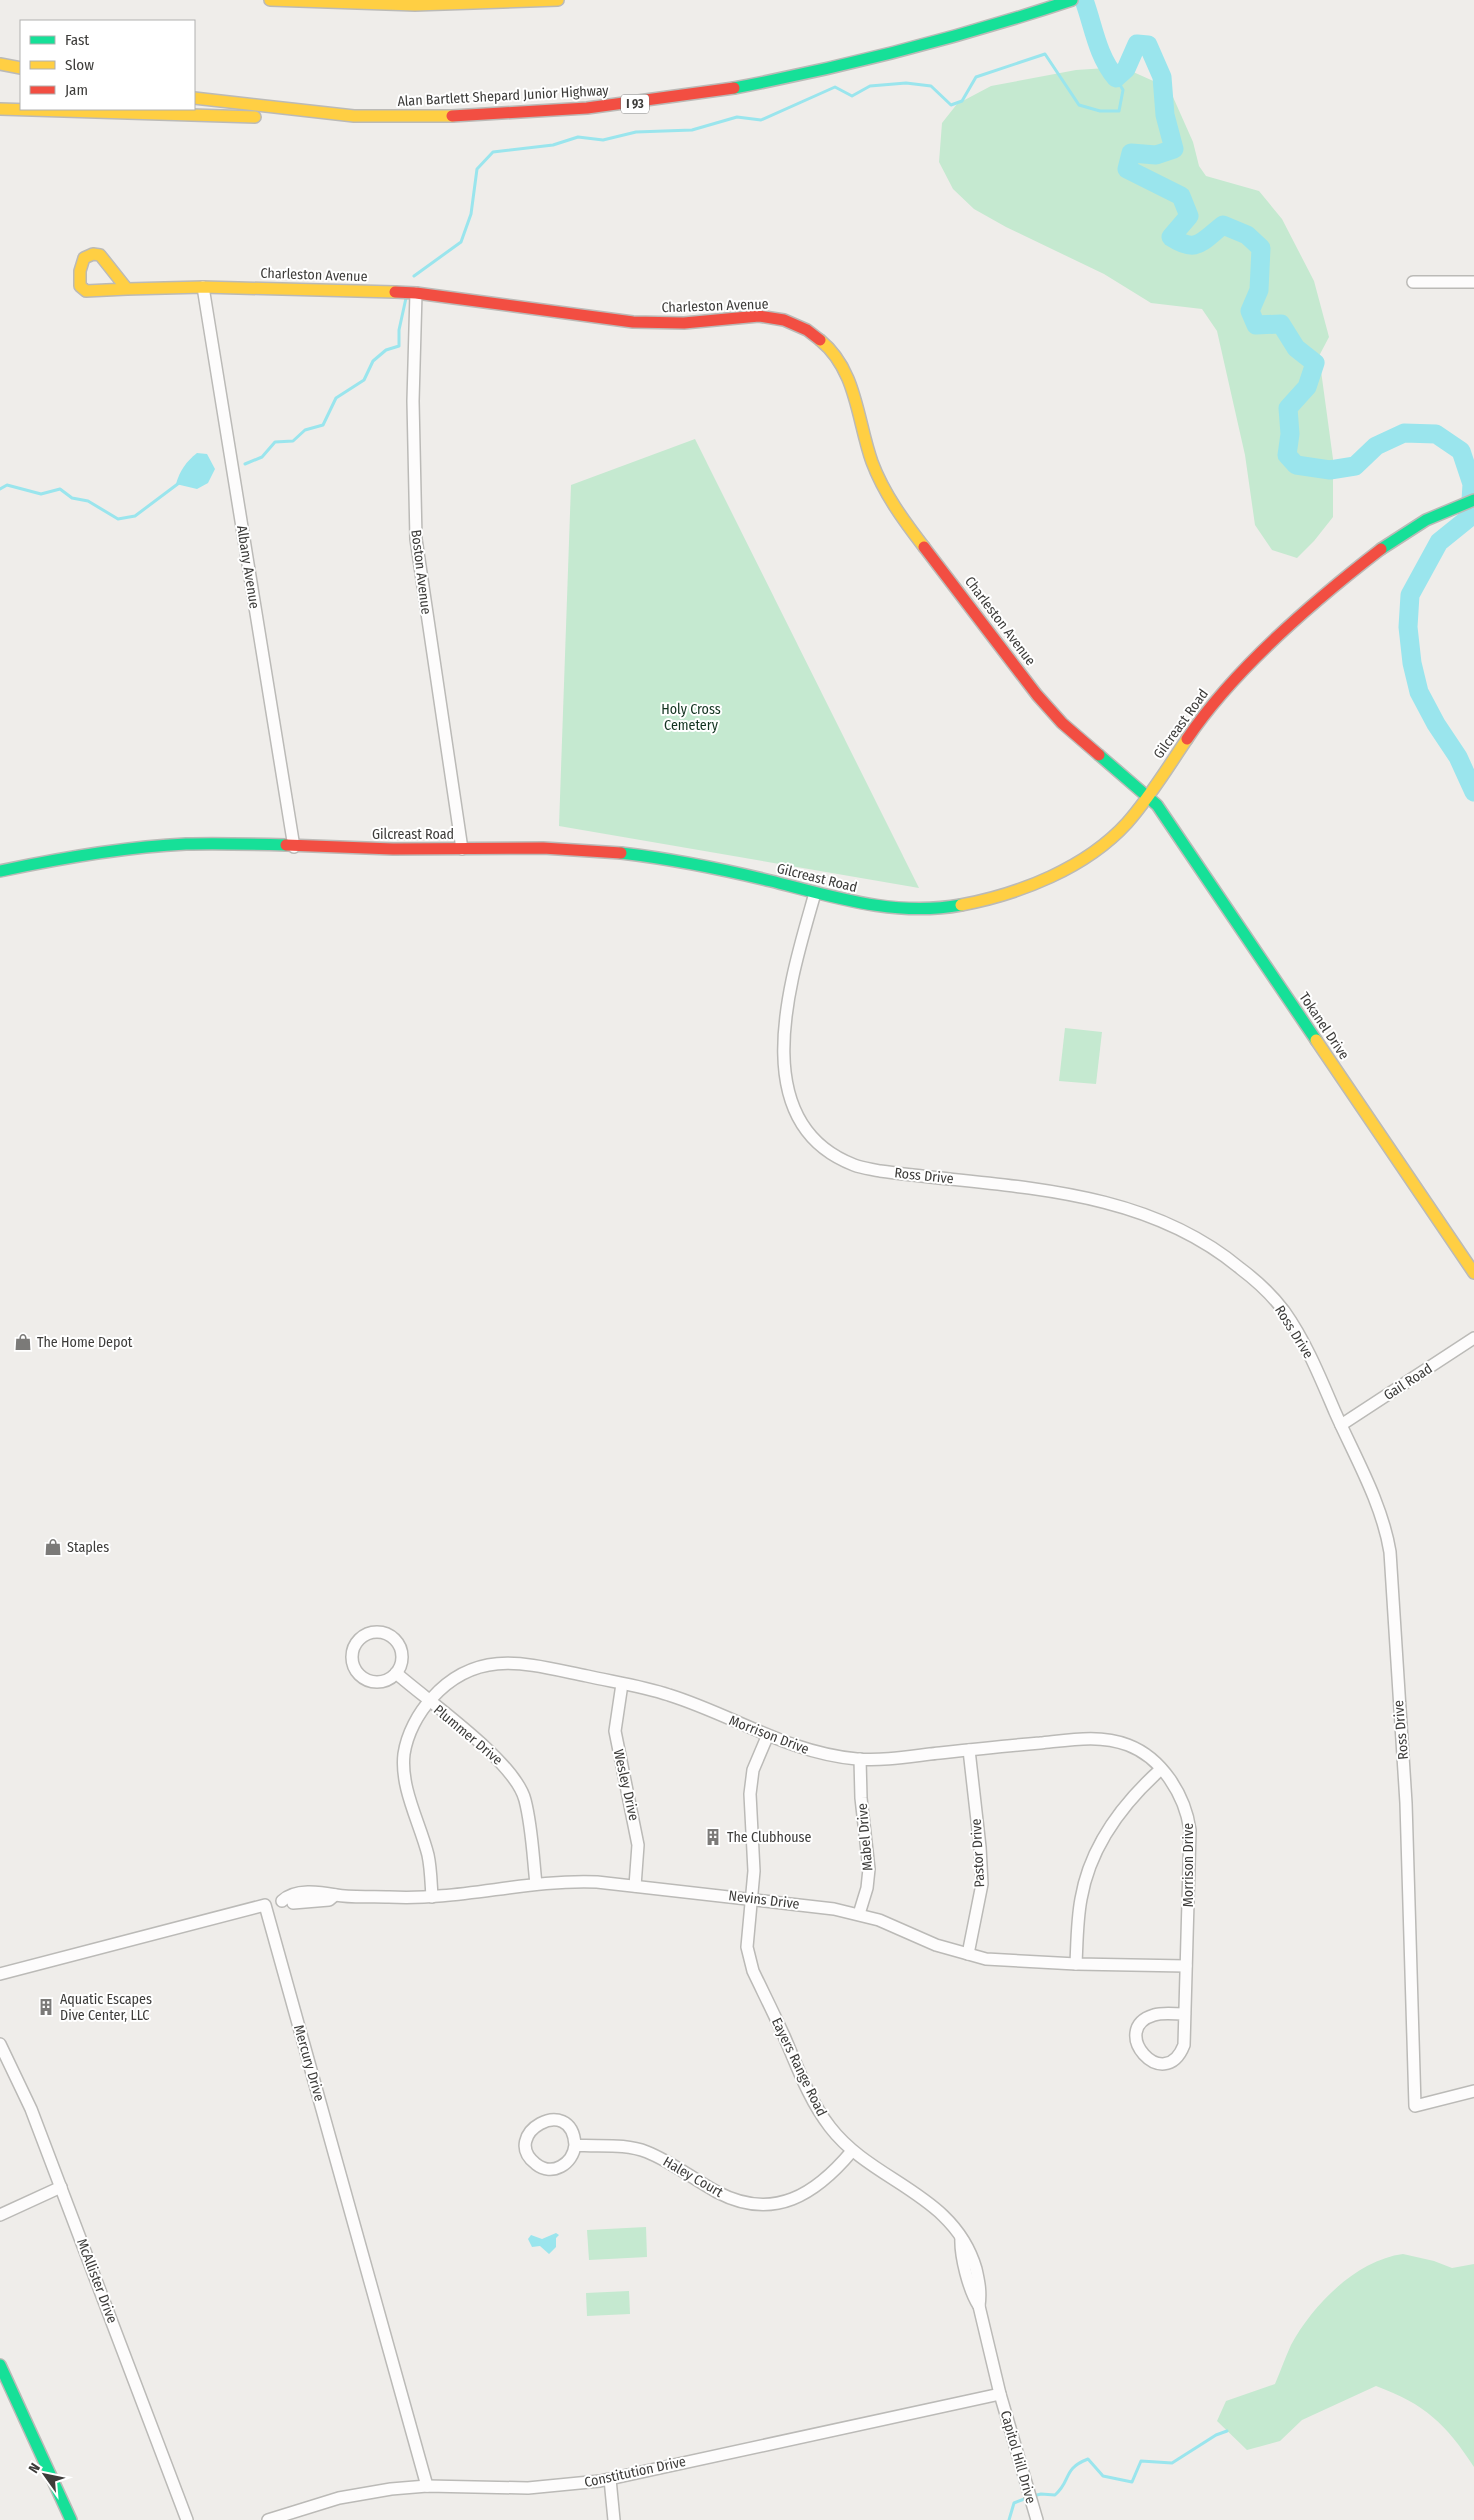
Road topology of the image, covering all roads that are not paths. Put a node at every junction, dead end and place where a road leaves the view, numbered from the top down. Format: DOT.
graph roads {
  1 [pos="270,0"];
  2 [pos="558,0"];
  3 [pos="1068,1"];
  4 [pos="0,64"];
  5 [pos="20,68"];
  6 [pos="195,98"];
  7 [pos="0,109"];
  8 [pos="20,110"];
  9 [pos="31,110"];
  10 [pos="374,117"];
  11 [pos="1413,282"];
  12 [pos="1474,282"];
  13 [pos="202,287"];
  14 [pos="127,289"];
  15 [pos="416,293"];
  16 [pos="1474,500"];
  17 [pos="1148,795"];
  18 [pos="294,847"];
  19 [pos="462,849"];
  20 [pos="0,871"];
  21 [pos="815,893"];
  22 [pos="1474,1273"];
  23 [pos="1474,1338"];
  24 [pos="1341,1425"];
  25 [pos="396,1673"];
  26 [pos="622,1684"];
  27 [pos="428,1702"];
  28 [pos="768,1737"];
  29 [pos="969,1750"];
  30 [pos="860,1759"];
  31 [pos="1161,1769"];
  32 [pos="536,1884"];
  33 [pos="635,1886"];
  34 [pos="432,1897"];
  35 [pos="752,1898"];
  36 [pos="265,1905"];
  37 [pos="859,1914"];
  38 [pos="968,1954"];
  39 [pos="1076,1964"];
  40 [pos="1186,1966"];
  41 [pos="0,1974"];
  42 [pos="1185,2014"];
  43 [pos="0,2044"];
  44 [pos="1474,2091"];
  45 [pos="576,2146"];
  46 [pos="852,2151"];
  47 [pos="62,2187"];
  48 [pos="0,2215"];
  49 [pos="0,2365"];
  50 [pos="1000,2394"];
  51 [pos="610,2479"];
  52 [pos="427,2486"];
  53 [pos="1036,2518"];
  54 [pos="71,2520"];
  55 [pos="187,2520"];
  56 [pos="268,2520"];
  57 [pos="614,2520"];
  1 -- 2 [label="main road"];
  3 -- 10 [label="main road, Alan Bartlett Shepard Junior Highway / I 93"];
  4 -- 5 [label="main road"];
  6 -- 10 [label="main road, Alan Bartlett Shepard Junior Highway / I 93"];
  7 -- 8 [label="main road"];
  9 -- 10 [label="main road"];
  11 -- 12 [label="street"];
  13 -- 14 [label="main road, Charleston Avenue"];
  13 -- 15 [label="main road, Charleston Avenue"];
  13 -- 18 [label="street, Albany Avenue"];
  15 -- 17 [label="main road, Charleston Avenue"];
  15 -- 19 [label="street, Boston Avenue"];
  16 -- 17 [label="main road, Gilcreast Road"];
  17 -- 21 [label="main road, Gilcreast Road"];
  17 -- 22 [label="main road, Tokanel Drive"];
  18 -- 19 [label="main road, Gilcreast Road"];
  18 -- 20 [label="main road, Gilcreast Road"];
  19 -- 21 [label="main road, Gilcreast Road"];
  21 -- 24 [label="street, Ross Drive"];
  23 -- 24 [label="street, Gail Road"];
  24 -- 44 [label="street, Ross Drive"];
  25 -- 25 [label="street"];
  25 -- 27 [label="street, Plummer Drive"];
  26 -- 27 [label="street, Morrison Drive"];
  26 -- 28 [label="street, Morrison Drive"];
  26 -- 33 [label="street, Wesley Drive"];
  27 -- 32 [label="street, Plummer Drive"];
  27 -- 34 [label="street, Morrison Drive"];
  28 -- 30 [label="street, Morrison Drive"];
  28 -- 35 [label="street, Eayers Range Road"];
  29 -- 30 [label="street, Morrison Drive"];
  29 -- 31 [label="street, Morrison Drive"];
  29 -- 38 [label="street, Pastor Drive"];
  30 -- 37 [label="street, Mabel Drive"];
  31 -- 39 [label="street"];
  31 -- 40 [label="street, Morrison Drive"];
  32 -- 33 [label="street, Nevins Drive"];
  32 -- 34 [label="street, Nevins Drive"];
  33 -- 35 [label="street, Nevins Drive"];
  34 -- 36 [label="street, Nevins Drive"];
  35 -- 37 [label="street, Nevins Drive"];
  35 -- 46 [label="street, Eayers Range Road"];
  36 -- 41 [label="street"];
  36 -- 52 [label="street, Mercury Drive"];
  37 -- 38 [label="street, Nevins Drive"];
  38 -- 39 [label="street, Nevins Drive"];
  39 -- 40 [label="street, Nevins Drive"];
  40 -- 42 [label="street, Morrison Drive"];
  42 -- 42 [label="street, Morrison Drive"];
  43 -- 47 [label="street, McAllister Drive"];
  45 -- 45 [label="street"];
  45 -- 46 [label="street, Haley Court"];
  46 -- 50 [label="street, Eayers Range Road"];
  47 -- 48 [label="street"];
  47 -- 55 [label="street, McAllister Drive"];
  49 -- 54 [label="main road"];
  50 -- 51 [label="street, Constitution Drive"];
  50 -- 53 [label="street, Capitol Hill Drive"];
  51 -- 52 [label="street, Constitution Drive"];
  51 -- 57 [label="street"];
  52 -- 56 [label="street, Constitution Drive"];
}
